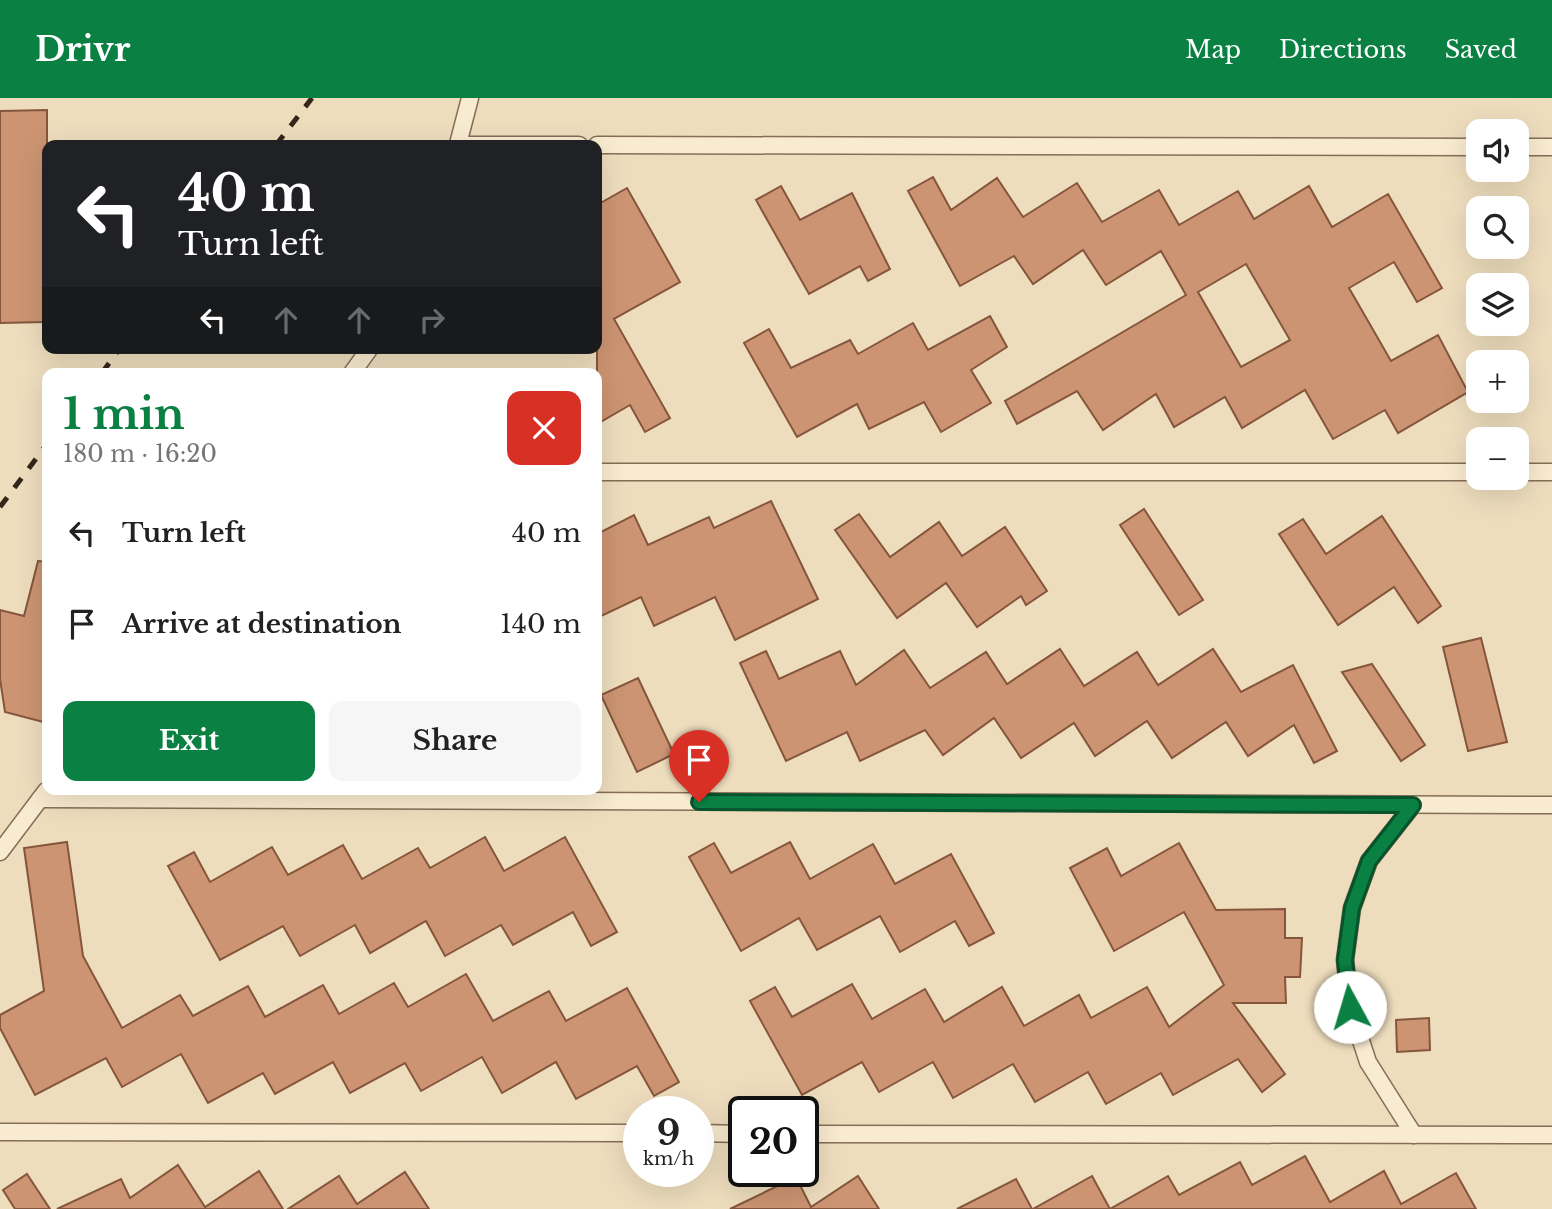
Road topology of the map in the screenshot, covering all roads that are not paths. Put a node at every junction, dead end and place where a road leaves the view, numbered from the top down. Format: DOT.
graph roads {
  1 [pos="470,98"];
  2 [pos="459,140"];
  3 [pos="602,145"];
  4 [pos="1466,147"];
  5 [pos="1529,147"];
  6 [pos="1552,147"];
  7 [pos="602,472"];
  8 [pos="1466,472"];
  9 [pos="1529,472"];
  10 [pos="1552,472"];
  11 [pos="42,795"];
  12 [pos="168,795"];
  13 [pos="1413,805"];
  14 [pos="1552,805"];
  15 [pos="0,852"];
  16 [pos="0,1132"];
  17 [pos="623,1133"];
  18 [pos="819,1134"];
  19 [pos="1414,1135"];
  20 [pos="1552,1135"];
  1 -- 2 [label="lane"];
  3 -- 4 [label="lane"];
  5 -- 6 [label="lane"];
  7 -- 8 [label="lane"];
  9 -- 10 [label="lane"];
  11 -- 15 [label="lane"];
  12 -- 13 [label="lane"];
  13 -- 14 [label="lane"];
  13 -- 19 [label="lane"];
  16 -- 17 [label="lane"];
  18 -- 19 [label="lane"];
  19 -- 20 [label="lane"];
}
